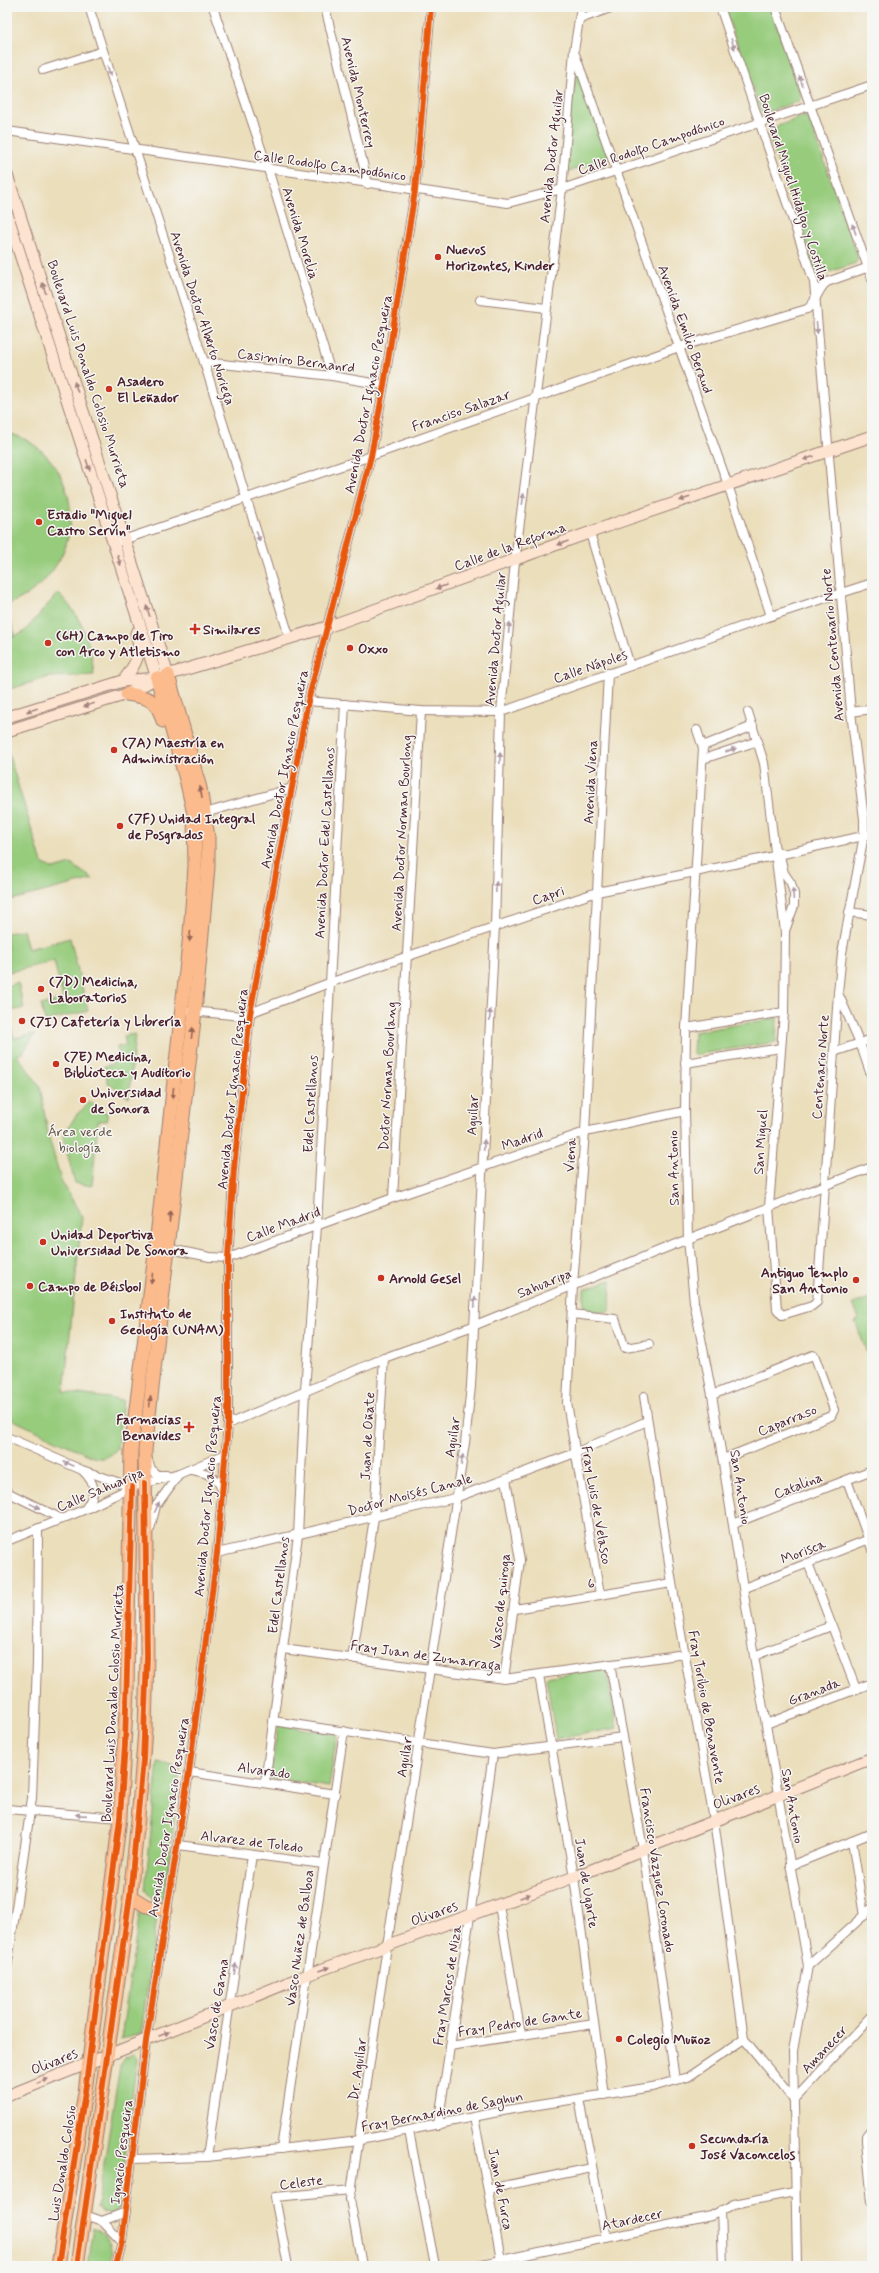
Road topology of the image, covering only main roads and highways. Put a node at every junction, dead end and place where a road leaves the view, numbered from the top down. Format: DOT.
graph roads {
  1 [pos="7,175"];
  2 [pos="7,214"];
  3 [pos="872,436"];
  4 [pos="124,577"];
  5 [pos="162,676"];
  6 [pos="123,681"];
  7 [pos="127,694"];
  8 [pos="7,717"];
  9 [pos="7,731"];
  10 [pos="196,839"];
  11 [pos="203,929"];
  12 [pos="161,1247"];
  13 [pos="872,1758"];
  14 [pos="130,1896"];
  15 [pos="166,1910"];
  16 [pos="107,2056"];
  17 [pos="89,2063"];
  18 [pos="85,2092"];
  19 [pos="7,2096"];
  20 [pos="101,2101"];
  21 [pos="58,2266"];
  22 [pos="78,2266"];
  5 -- 1 [label="main road, Boulevard Luis Donaldo Colosio Murrieta, one-way"];
  2 -- 4 [label="main road, Boulevard Luis Donaldo Colosio Murrieta, one-way"];
  3 -- 5 [label="main road, Calle de la Reforma, one-way"];
  4 -- 5 [label="main road, Boulevard Luis Donaldo Colosio Murrieta"];
  4 -- 6 [label="main road"];
  5 -- 6 [label="main road, Calle de la Reforma"];
  5 -- 7 [label="main road, Calle de la Reforma"];
  5 -- 10 [label="main road, Boulevard Luis Donaldo Colosio Murrieta"];
  11 -- 5 [label="main road, Boulevard Luis Donaldo Colosio Murrieta, one-way"];
  6 -- 8 [label="main road, Calle de la Reforma, one-way"];
  7 -- 9 [label="main road, Calle de la Reforma, one-way"];
  7 -- 10 [label="main road"];
  10 -- 11 [label="main road"];
  10 -- 12 [label="main road, Boulevard Luis Donaldo Colosio Murrieta, one-way"];
  12 -- 11 [label="main road, Boulevard Luis Donaldo Colosio Murrieta, one-way"];
  14 -- 12 [label="main road, Boulevard Luis Donaldo Colosio Murrieta, one-way"];
  12 -- 17 [label="main road, Boulevard Luis Donaldo Colosio Murrieta, one-way"];
  16 -- 13 [label="main road, Olivares, one-way"];
  14 -- 15 [label="main road"];
  14 -- 16 [label="main road, Boulevard Luis Donaldo Colosio Murrieta"];
  16 -- 17 [label="main road, Olivares"];
  16 -- 20 [label="main road, Luis Donaldo Colosio"];
  17 -- 18 [label="main road, Luis Donaldo Colosio"];
  19 -- 17 [label="main road, Olivares, one-way"];
  18 -- 20 [label="main road"];
  18 -- 21 [label="main road, Luis Donaldo Colosio"];
  20 -- 22 [label="main road, Luis Donaldo Colosio"];
}
